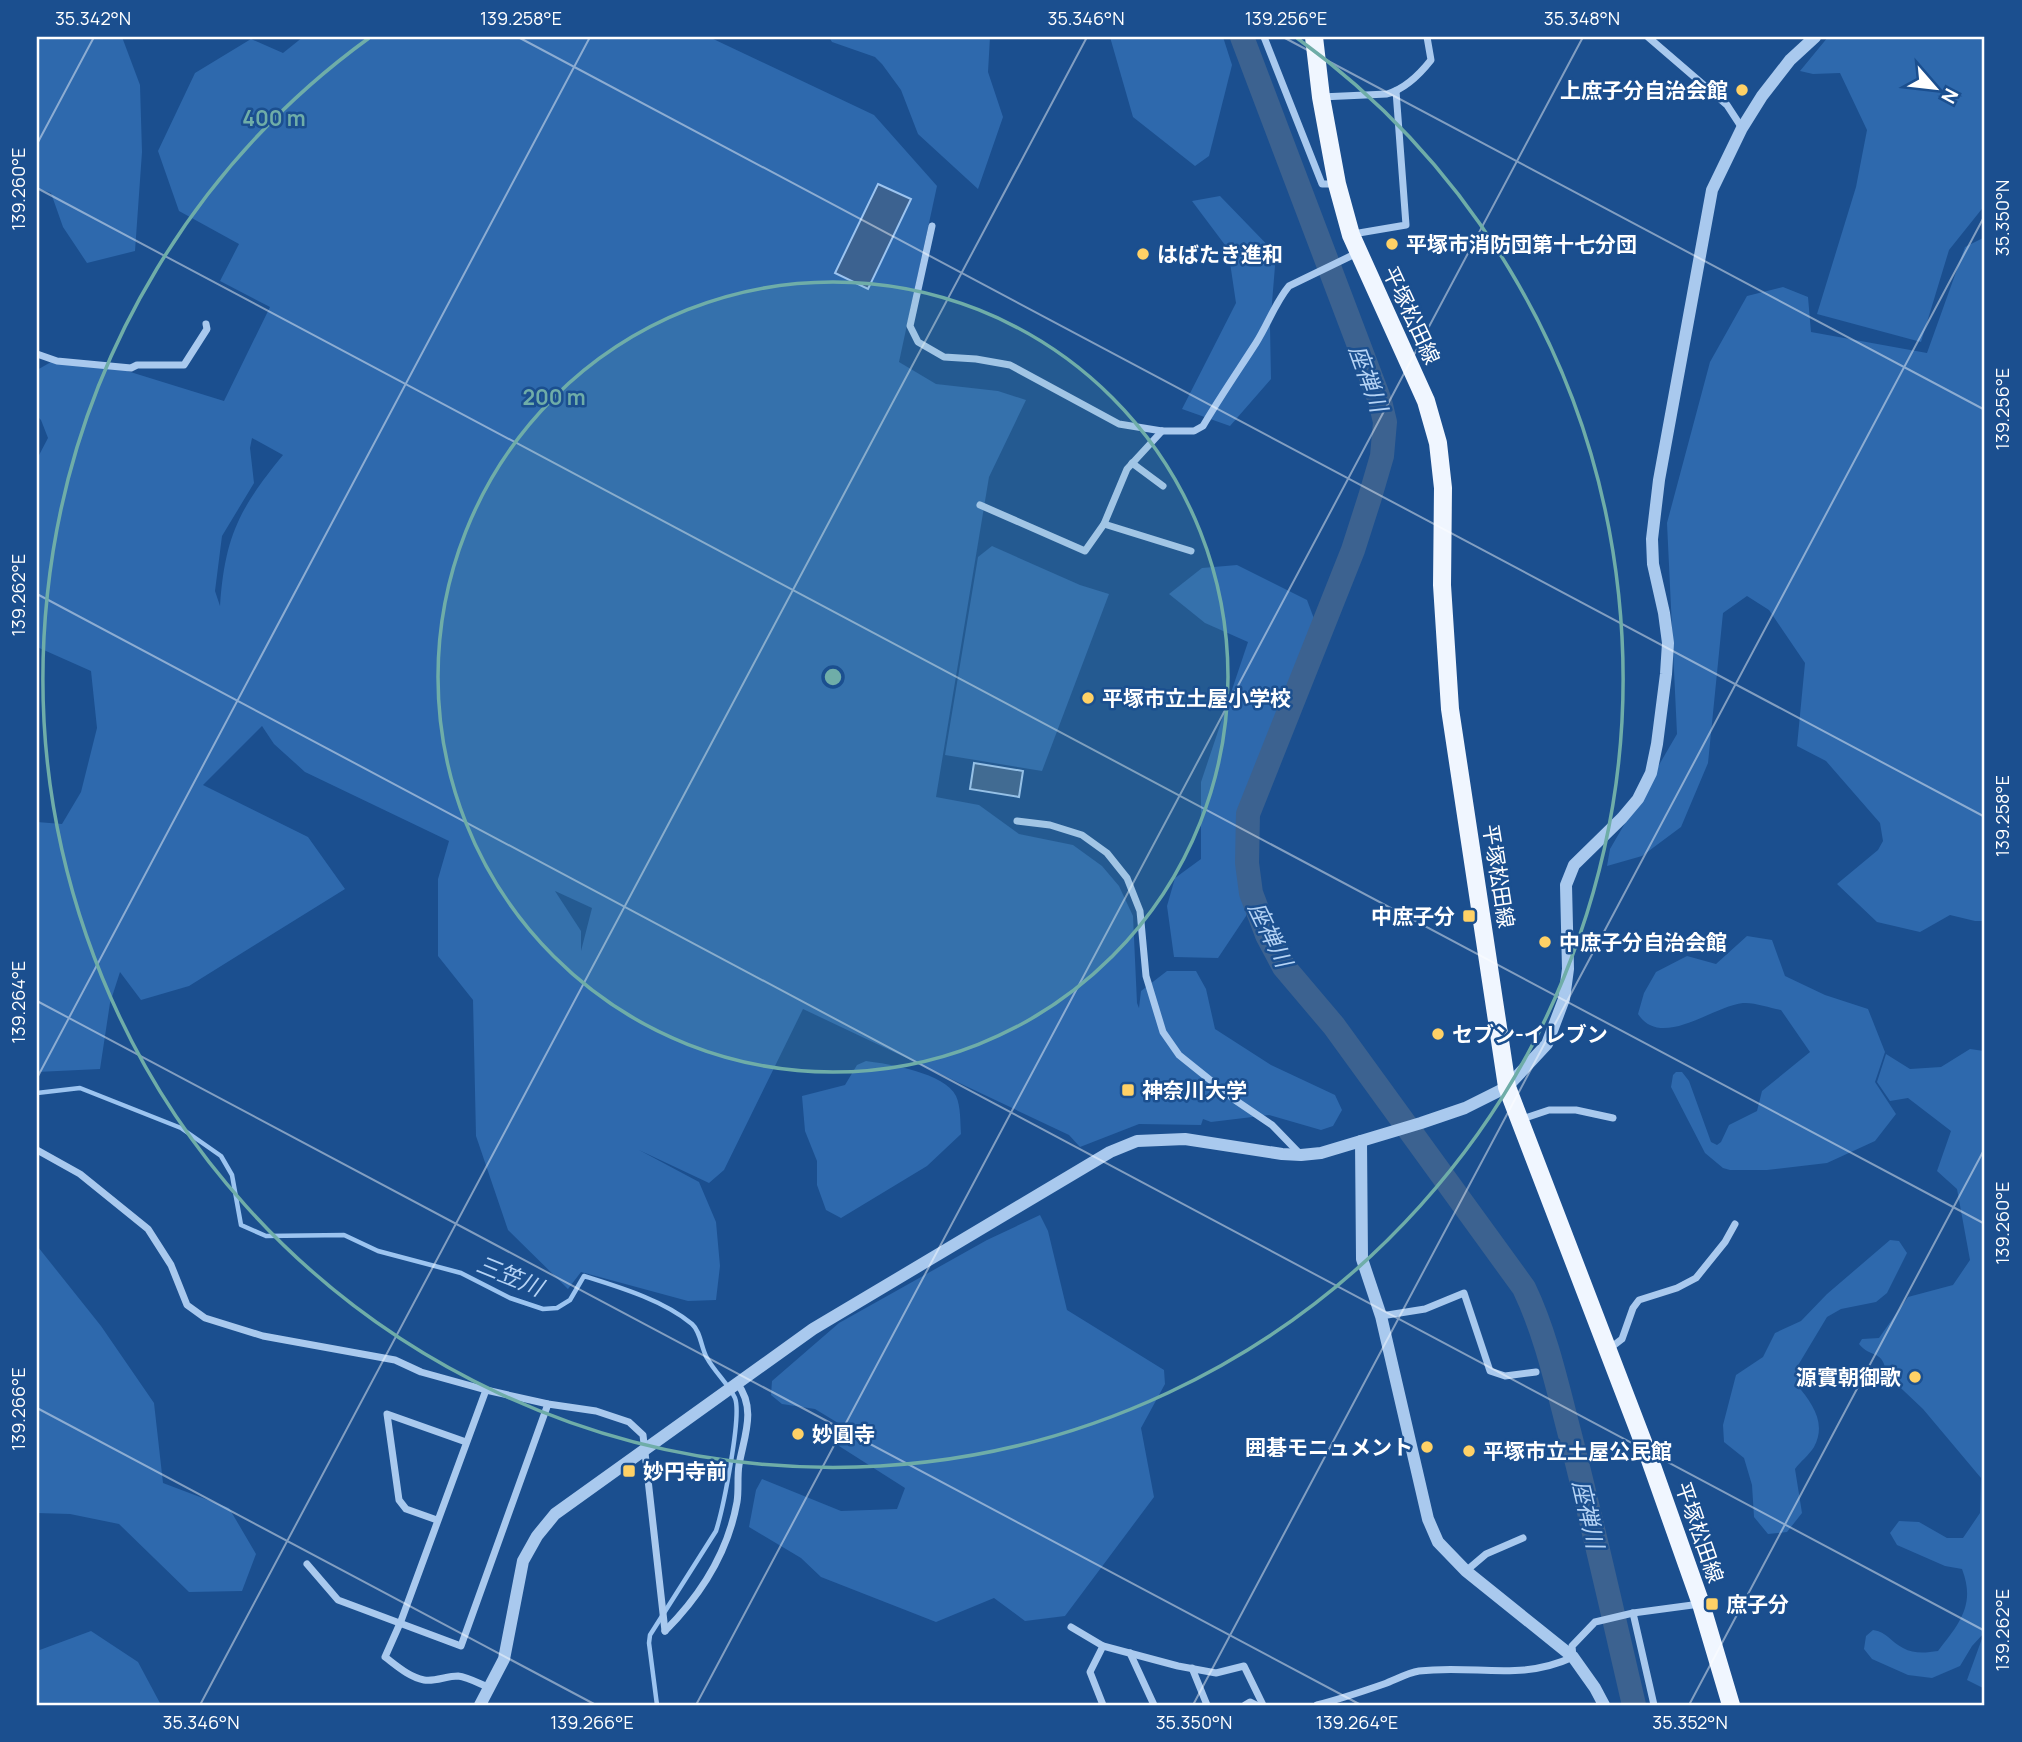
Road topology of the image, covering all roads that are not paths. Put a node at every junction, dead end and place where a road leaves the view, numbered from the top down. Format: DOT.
graph roads {
  1 [pos="1264,37"];
  2 [pos="1314,37"];
  3 [pos="1427,37"];
  4 [pos="1648,37"];
  5 [pos="1815,37"];
  6 [pos="1396,91"];
  7 [pos="1321,97"];
  8 [pos="1742,128"];
  9 [pos="1337,184"];
  10 [pos="932,226"];
  11 [pos="1351,235"];
  12 [pos="1357,253"];
  13 [pos="206,324"];
  14 [pos="37,354"];
  15 [pos="1162,431"];
  16 [pos="1132,463"];
  17 [pos="1163,486"];
  18 [pos="980,505"];
  19 [pos="1104,524"];
  20 [pos="1191,551"];
  21 [pos="1017,821"];
  22 [pos="1507,1087"];
  23 [pos="1613,1118"];
  24 [pos="1521,1119"];
  25 [pos="1361,1141"];
  26 [pos="37,1150"];
  27 [pos="1301,1155"];
  28 [pos="1735,1224"];
  29 [pos="1381,1316"];
  30 [pos="1609,1349"];
  31 [pos="1536,1372"];
  32 [pos="736,1383"];
  33 [pos="486,1390"];
  34 [pos="548,1404"];
  35 [pos="466,1442"];
  36 [pos="644,1450"];
  37 [pos="438,1520"];
  38 [pos="1522,1538"];
  39 [pos="307,1564"];
  40 [pos="1466,1571"];
  41 [pos="1701,1604"];
  42 [pos="1630,1614"];
  43 [pos="401,1621"];
  44 [pos="1071,1627"];
  45 [pos="1103,1646"];
  46 [pos="1130,1653"];
  47 [pos="1573,1657"];
  48 [pos="1192,1668"];
  49 [pos="490,1689"];
  50 [pos="480,1705"];
  51 [pos="1104,1705"];
  52 [pos="1154,1705"];
  53 [pos="1207,1705"];
  54 [pos="1245,1705"];
  55 [pos="1256,1705"];
  56 [pos="1263,1705"];
  57 [pos="1317,1705"];
  58 [pos="1604,1705"];
  59 [pos="1654,1705"];
  60 [pos="1731,1705"];
  1 -- 9 [label="street"];
  2 -- 7 [label="main road, 平塚松田線"];
  3 -- 6 [label="street"];
  4 -- 8 [label="street"];
  5 -- 8 [label="street"];
  6 -- 7 [label="street"];
  6 -- 11 [label="street"];
  7 -- 9 [label="main road, 平塚松田線"];
  8 -- 22 [label="street"];
  9 -- 11 [label="main road, 平塚松田線"];
  10 -- 15 [label="street"];
  11 -- 12 [label="main road, 平塚松田線"];
  12 -- 15 [label="street"];
  12 -- 22 [label="main road, 平塚松田線"];
  13 -- 14 [label="street"];
  15 -- 16 [label="street"];
  16 -- 17 [label="street"];
  16 -- 19 [label="street"];
  18 -- 19 [label="street"];
  19 -- 20 [label="street"];
  21 -- 27 [label="street"];
  22 -- 24 [label="main road, 平塚松田線"];
  22 -- 25 [label="street"];
  23 -- 24 [label="street"];
  24 -- 30 [label="main road, 平塚松田線"];
  25 -- 27 [label="street"];
  25 -- 29 [label="street"];
  26 -- 33 [label="street"];
  27 -- 32 [label="street"];
  28 -- 30 [label="street"];
  29 -- 31 [label="street"];
  29 -- 40 [label="street"];
  30 -- 41 [label="main road, 平塚松田線"];
  32 -- 36 [label="street"];
  32 -- 36 [label="street"];
  33 -- 34 [label="street"];
  33 -- 35 [label="street"];
  34 -- 36 [label="street"];
  34 -- 43 [label="street"];
  35 -- 37 [label="street"];
  35 -- 37 [label="street"];
  36 -- 49 [label="street"];
  37 -- 43 [label="street"];
  38 -- 40 [label="street"];
  39 -- 43 [label="street"];
  40 -- 47 [label="street"];
  41 -- 42 [label="street"];
  41 -- 60 [label="main road, 平塚松田線"];
  42 -- 47 [label="street"];
  42 -- 59 [label="street"];
  43 -- 49 [label="street"];
  44 -- 45 [label="street"];
  45 -- 46 [label="street"];
  45 -- 51 [label="street"];
  46 -- 48 [label="street"];
  46 -- 52 [label="street"];
  47 -- 57 [label="street"];
  47 -- 58 [label="street"];
  48 -- 53 [label="street"];
  48 -- 56 [label="street"];
  49 -- 50 [label="street"];
  54 -- 55 [label="street"];
}
